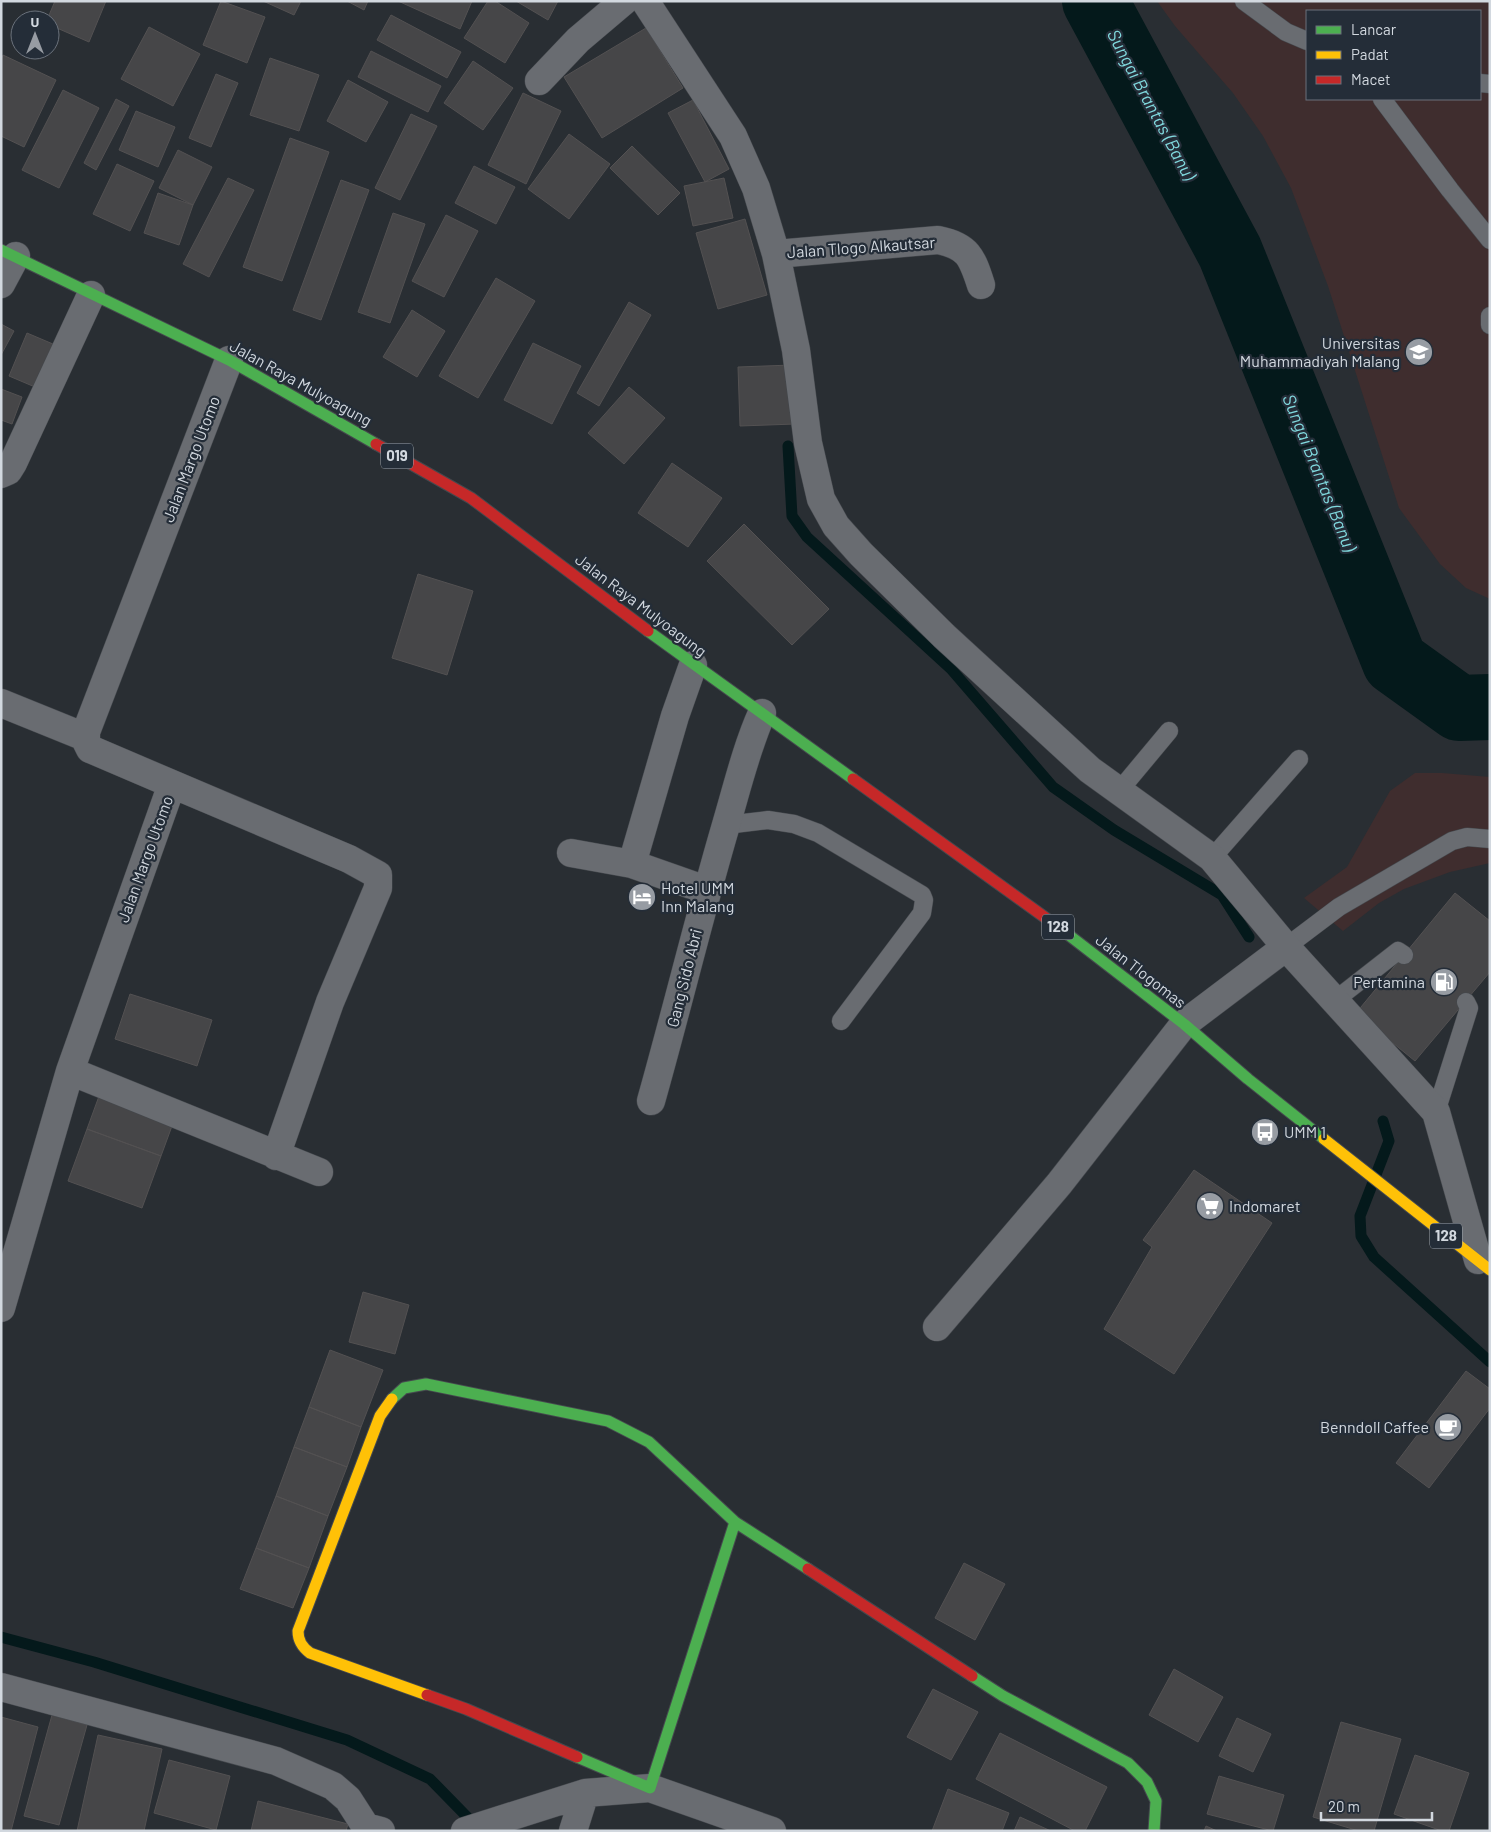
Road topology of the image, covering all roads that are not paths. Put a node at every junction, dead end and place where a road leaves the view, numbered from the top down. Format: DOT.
graph roads {
  1 [pos="1244,1"];
  2 [pos="631,9"];
  3 [pos="1306,41"];
  4 [pos="539,81"];
  5 [pos="1383,100"];
  6 [pos="1490,240"];
  7 [pos="9,253"];
  8 [pos="776,254"];
  9 [pos="1,284"];
  10 [pos="981,284"];
  11 [pos="91,295"];
  12 [pos="1490,316"];
  13 [pos="1490,325"];
  14 [pos="229,360"];
  15 [pos="1,474"];
  16 [pos="693,665"];
  17 [pos="1,703"];
  18 [pos="762,713"];
  19 [pos="1169,731"];
  20 [pos="85,737"];
  21 [pos="1300,759"];
  22 [pos="172,784"];
  23 [pos="1119,791"];
  24 [pos="726,825"];
  25 [pos="1490,839"];
  26 [pos="570,853"];
  27 [pos="1212,858"];
  28 [pos="632,864"];
  29 [pos="706,890"];
  30 [pos="1286,947"];
  31 [pos="1404,955"];
  32 [pos="1334,1001"];
  33 [pos="1466,1002"];
  34 [pos="842,1021"];
  35 [pos="1184,1024"];
  36 [pos="70,1071"];
  37 [pos="652,1101"];
  38 [pos="1436,1112"];
  39 [pos="276,1156"];
  40 [pos="319,1172"];
  41 [pos="10,1242"];
  42 [pos="1484,1265"];
  43 [pos="1,1308"];
  44 [pos="937,1327"];
  45 [pos="735,1522"];
  46 [pos="1,1687"];
  47 [pos="650,1788"];
  48 [pos="585,1793"];
  49 [pos="370,1830"];
  50 [pos="465,1831"];
  51 [pos="574,1831"];
  52 [pos="772,1831"];
  53 [pos="1154,1831"];
  1 -- 3 [label="lane"];
  2 -- 4 [label="street"];
  2 -- 8 [label="street"];
  5 -- 6 [label="lane"];
  7 -- 9 [label="street"];
  7 -- 11 [label="street, Jalan Raya Mulyoagung / 019"];
  8 -- 10 [label="street, Jalan Tlogo Alkautsar"];
  8 -- 23 [label="street"];
  11 -- 14 [label="street, Jalan Raya Mulyoagung / 019"];
  11 -- 15 [label="street"];
  12 -- 13 [label="lane"];
  14 -- 16 [label="street, Jalan Raya Mulyoagung / 019"];
  14 -- 20 [label="street, Jalan Margo Utomo"];
  16 -- 18 [label="street, Jalan Raya Mulyoagung / 019"];
  16 -- 28 [label="street"];
  17 -- 20 [label="street"];
  18 -- 24 [label="street, Gang Sido Abri"];
  18 -- 35 [label="street, Jalan Tlogomas / 128"];
  19 -- 23 [label="lane"];
  20 -- 22 [label="street, Jalan Margo Utomo"];
  21 -- 27 [label="lane"];
  22 -- 36 [label="street, Jalan Margo Utomo"];
  22 -- 39 [label="street"];
  23 -- 27 [label="street"];
  24 -- 29 [label="street, Gang Sido Abri"];
  24 -- 34 [label="lane"];
  25 -- 30 [label="lane"];
  26 -- 28 [label="street"];
  27 -- 30 [label="street"];
  28 -- 29 [label="street"];
  29 -- 37 [label="street, Gang Sido Abri"];
  30 -- 32 [label="street"];
  30 -- 35 [label="street"];
  31 -- 32 [label="lane"];
  32 -- 38 [label="street"];
  33 -- 38 [label="lane"];
  35 -- 42 [label="street, Jalan Tlogomas / 128"];
  35 -- 44 [label="street"];
  36 -- 39 [label="street"];
  36 -- 41 [label="street, Jalan Margo Utomo"];
  38 -- 42 [label="street"];
  39 -- 40 [label="street"];
  41 -- 43 [label="street, Jalan Margo Utomo"];
  45 -- 47 [label="street"];
  45 -- 47 [label="street"];
  45 -- 53 [label="street"];
  46 -- 49 [label="street"];
  47 -- 48 [label="street"];
  47 -- 52 [label="street"];
  48 -- 50 [label="street"];
  48 -- 51 [label="street"];
}
